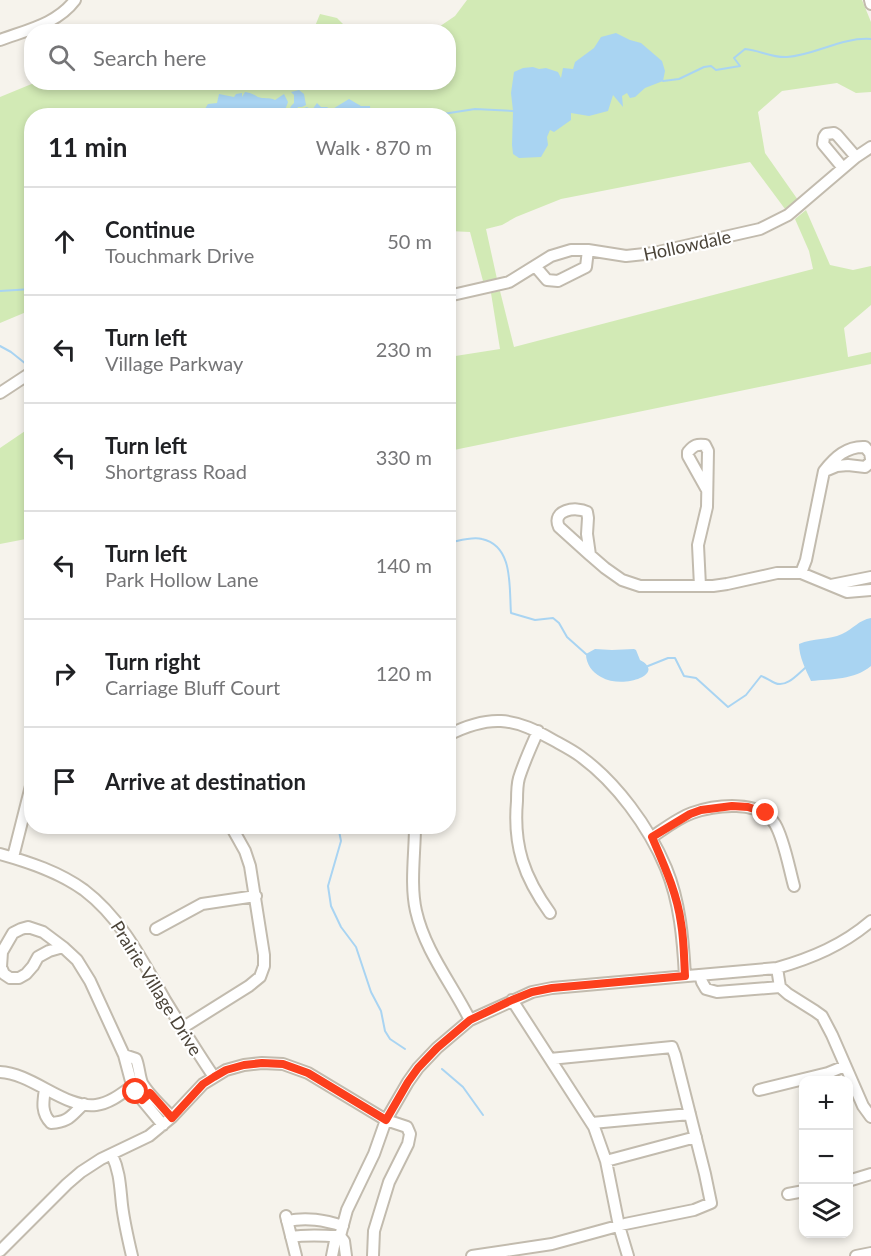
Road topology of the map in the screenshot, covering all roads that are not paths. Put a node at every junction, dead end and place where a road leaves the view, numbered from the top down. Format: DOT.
graph roads {
  1 [pos="75,0"];
  2 [pos="41,24"];
  3 [pos="24,31"];
  4 [pos="0,40"];
  5 [pos="871,147"];
  6 [pos="856,157"];
  7 [pos="843,168"];
  8 [pos="588,250"];
  9 [pos="535,266"];
  10 [pos="456,294"];
  11 [pos="24,377"];
  12 [pos="0,393"];
  13 [pos="871,459"];
  14 [pos="824,471"];
  15 [pos="707,490"];
  16 [pos="590,555"];
  17 [pos="801,573"];
  18 [pos="871,577"];
  19 [pos="699,586"];
  20 [pos="831,586"];
  21 [pos="871,590"];
  22 [pos="456,729"];
  23 [pos="538,731"];
  24 [pos="24,814"];
  25 [pos="235,834"];
  26 [pos="415,834"];
  27 [pos="652,837"];
  28 [pos="0,854"];
  29 [pos="13,857"];
  30 [pos="794,886"];
  31 [pos="256,896"];
  32 [pos="550,913"];
  33 [pos="871,921"];
  34 [pos="156,929"];
  35 [pos="63,947"];
  36 [pos="777,968"];
  37 [pos="700,975"];
  38 [pos="685,976"];
  39 [pos="780,987"];
  40 [pos="512,1000"];
  41 [pos="470,1020"];
  42 [pos="182,1028"];
  43 [pos="550,1059"];
  44 [pos="846,1066"];
  45 [pos="0,1072"];
  46 [pos="214,1077"];
  47 [pos="136,1083"];
  48 [pos="45,1089"];
  49 [pos="759,1090"];
  50 [pos="84,1104"];
  51 [pos="690,1114"];
  52 [pos="871,1117"];
  53 [pos="386,1120"];
  54 [pos="167,1121"];
  55 [pos="592,1124"];
  56 [pos="696,1137"];
  57 [pos="112,1155"];
  58 [pos="606,1161"];
  59 [pos="871,1174"];
  60 [pos="853,1180"];
  61 [pos="799,1192"];
  62 [pos="788,1194"];
  63 [pos="314,1219"];
  64 [pos="619,1226"];
  65 [pos="341,1231"];
  66 [pos="314,1234"];
  67 [pos="291,1237"];
  68 [pos="0,1251"];
  69 [pos="871,1253"];
  70 [pos="132,1256"];
  71 [pos="296,1256"];
  72 [pos="332,1256"];
  73 [pos="346,1256"];
  74 [pos="373,1256"];
  75 [pos="472,1256"];
  76 [pos="628,1256"];
  77 [pos="856,1256"];
  1 -- 2 [label="street"];
  3 -- 4 [label="street"];
  5 -- 6 [label="street, Hollowdale"];
  6 -- 7 [label="street, Hollowdale"];
  6 -- 7 [label="street"];
  7 -- 8 [label="street, Hollowdale"];
  8 -- 9 [label="street, Hollowdale"];
  8 -- 9 [label="street"];
  9 -- 10 [label="street, Hollowdale"];
  11 -- 12 [label="street"];
  13 -- 14 [label="street"];
  13 -- 14 [label="street"];
  14 -- 17 [label="street"];
  15 -- 19 [label="street"];
  16 -- 19 [label="street"];
  17 -- 19 [label="street"];
  17 -- 20 [label="street"];
  18 -- 20 [label="street"];
  20 -- 21 [label="street"];
  22 -- 23 [label="street"];
  23 -- 27 [label="street"];
  23 -- 32 [label="street"];
  24 -- 29 [label="street"];
  25 -- 31 [label="street"];
  26 -- 41 [label="street"];
  27 -- 30 [label="street"];
  27 -- 38 [label="street"];
  28 -- 29 [label="street, Prairie Village Drive"];
  29 -- 42 [label="street, Prairie Village Drive"];
  31 -- 34 [label="street"];
  31 -- 42 [label="street"];
  33 -- 36 [label="street"];
  35 -- 35 [label="street"];
  35 -- 47 [label="street"];
  36 -- 37 [label="street"];
  36 -- 39 [label="street"];
  37 -- 38 [label="street"];
  37 -- 39 [label="street"];
  38 -- 40 [label="street"];
  39 -- 44 [label="street"];
  40 -- 41 [label="street"];
  40 -- 43 [label="street"];
  41 -- 53 [label="street"];
  42 -- 46 [label="street, Prairie Village Drive"];
  43 -- 51 [label="street"];
  43 -- 55 [label="street"];
  44 -- 49 [label="street"];
  44 -- 52 [label="street"];
  45 -- 48 [label="street"];
  46 -- 53 [label="street"];
  46 -- 54 [label="street"];
  47 -- 50 [label="street"];
  47 -- 54 [label="street"];
  48 -- 50 [label="street"];
  48 -- 50 [label="street"];
  51 -- 55 [label="street"];
  51 -- 56 [label="street"];
  53 -- 65 [label="street"];
  53 -- 74 [label="street"];
  54 -- 57 [label="street"];
  55 -- 58 [label="street"];
  56 -- 58 [label="street"];
  56 -- 64 [label="street"];
  57 -- 68 [label="street"];
  57 -- 70 [label="street"];
  58 -- 64 [label="street"];
  59 -- 60 [label="street"];
  61 -- 62 [label="street"];
  63 -- 65 [label="street"];
  63 -- 66 [label="street"];
  63 -- 67 [label="street"];
  64 -- 75 [label="street"];
  64 -- 76 [label="street"];
  65 -- 66 [label="street"];
  65 -- 72 [label="street"];
  65 -- 73 [label="street"];
  66 -- 67 [label="street"];
  67 -- 71 [label="street"];
  69 -- 77 [label="street"];
}
